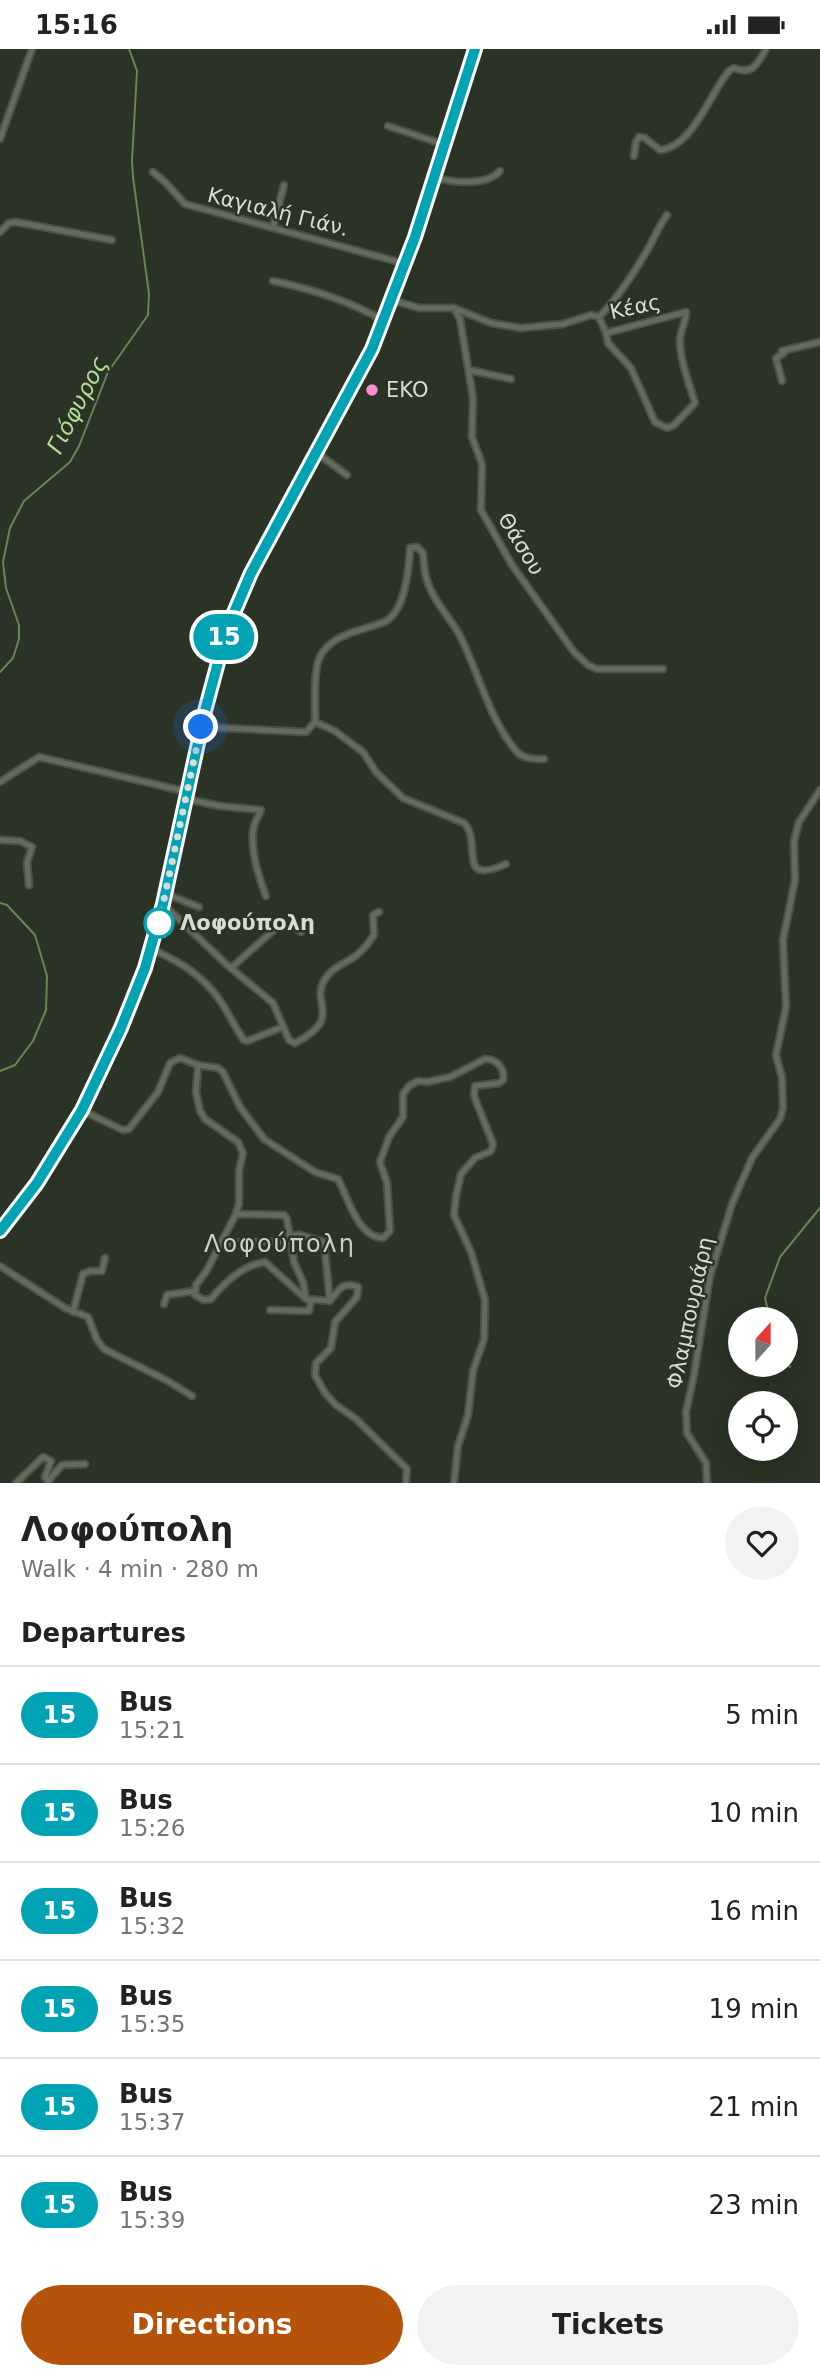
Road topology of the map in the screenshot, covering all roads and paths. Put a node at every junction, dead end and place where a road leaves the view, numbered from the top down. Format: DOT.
graph roads {
  1 [pos="32,49"];
  2 [pos="475,49"];
  3 [pos="766,49"];
  4 [pos="388,127"];
  5 [pos="0,137"];
  6 [pos="445,145"];
  7 [pos="634,156"];
  8 [pos="500,171"];
  9 [pos="153,172"];
  10 [pos="435,177"];
  11 [pos="284,185"];
  12 [pos="667,215"];
  13 [pos="273,227"];
  14 [pos="0,232"];
  15 [pos="112,240"];
  16 [pos="406,264"];
  17 [pos="274,281"];
  18 [pos="393,300"];
  19 [pos="454,308"];
  20 [pos="598,317"];
  21 [pos="384,321"];
  22 [pos="606,333"];
  23 [pos="820,342"];
  24 [pos="469,370"];
  25 [pos="511,379"];
  26 [pos="782,381"];
  27 [pos="317,453"];
  28 [pos="347,475"];
  29 [pos="663,669"];
  30 [pos="315,722"];
  31 [pos="201,727"];
  32 [pos="544,759"];
  33 [pos="0,782"];
  34 [pos="820,790"];
  35 [pos="187,795"];
  36 [pos="0,840"];
  37 [pos="506,864"];
  38 [pos="29,885"];
  39 [pos="166,894"];
  40 [pos="266,896"];
  41 [pos="163,904"];
  42 [pos="199,907"];
  43 [pos="379,912"];
  44 [pos="301,932"];
  45 [pos="152,949"];
  46 [pos="231,968"];
  47 [pos="283,1027"];
  48 [pos="198,1065"];
  49 [pos="82,1110"];
  50 [pos="236,1215"];
  51 [pos="0,1231"];
  52 [pos="290,1238"];
  53 [pos="220,1243"];
  54 [pos="105,1258"];
  55 [pos="0,1266"];
  56 [pos="194,1290"];
  57 [pos="308,1300"];
  58 [pos="330,1301"];
  59 [pos="164,1304"];
  60 [pos="270,1310"];
  61 [pos="73,1312"];
  62 [pos="192,1396"];
  63 [pos="85,1464"];
  64 [pos="16,1483"];
  65 [pos="405,1483"];
  66 [pos="454,1483"];
  67 [pos="707,1483"];
  1 -- 5 [label="street"];
  2 -- 6 [label="street"];
  3 -- 7 [label="street"];
  4 -- 6 [label="street"];
  6 -- 10 [label="street"];
  8 -- 10 [label="street"];
  9 -- 13 [label="street, Καγιαλή Γιάν."];
  10 -- 16 [label="street"];
  11 -- 13 [label="street"];
  12 -- 20 [label="street"];
  13 -- 16 [label="street, Καγιαλή Γιάν."];
  14 -- 15 [label="street"];
  16 -- 18 [label="street"];
  17 -- 21 [label="street"];
  18 -- 19 [label="street"];
  18 -- 21 [label="street"];
  19 -- 20 [label="street"];
  19 -- 24 [label="street, Θάσου"];
  20 -- 22 [label="street, Κέας"];
  21 -- 27 [label="street"];
  22 -- 22 [label="street, Κέας"];
  23 -- 26 [label="street"];
  24 -- 25 [label="street"];
  24 -- 29 [label="street, Θάσου"];
  27 -- 28 [label="street"];
  27 -- 31 [label="street"];
  30 -- 31 [label="street"];
  30 -- 32 [label="street"];
  30 -- 37 [label="street"];
  31 -- 35 [label="street"];
  33 -- 35 [label="street"];
  34 -- 67 [label="street, Φλαμπουριάρη"];
  35 -- 39 [label="street"];
  35 -- 40 [label="street"];
  36 -- 38 [label="street"];
  39 -- 41 [label="street"];
  39 -- 42 [label="street"];
  41 -- 45 [label="street"];
  41 -- 46 [label="street"];
  43 -- 47 [label="street"];
  44 -- 46 [label="street"];
  45 -- 47 [label="street"];
  45 -- 49 [label="street"];
  46 -- 47 [label="street"];
  48 -- 49 [label="street"];
  48 -- 50 [label="street"];
  48 -- 66 [label="street"];
  49 -- 51 [label="street"];
  50 -- 52 [label="street"];
  50 -- 53 [label="street"];
  52 -- 53 [label="street"];
  52 -- 57 [label="street"];
  52 -- 58 [label="street"];
  53 -- 56 [label="street"];
  54 -- 61 [label="street"];
  55 -- 61 [label="street"];
  56 -- 57 [label="street"];
  56 -- 59 [label="street"];
  57 -- 58 [label="street"];
  57 -- 60 [label="street"];
  58 -- 65 [label="street"];
  61 -- 62 [label="street"];
  63 -- 64 [label="street"];
}
